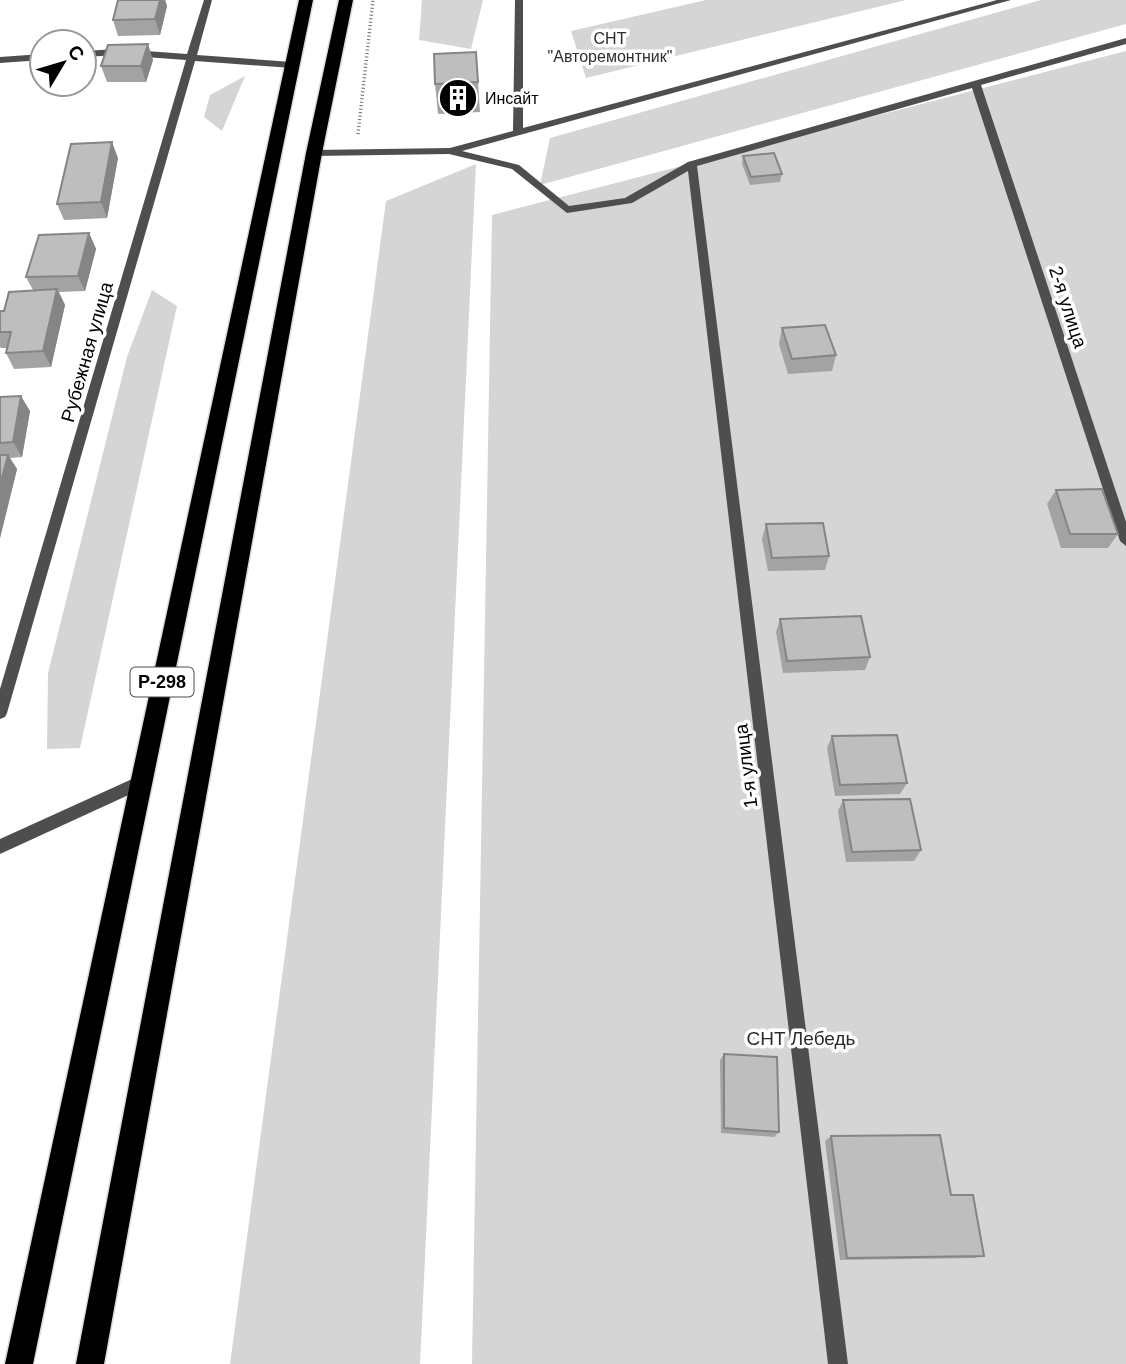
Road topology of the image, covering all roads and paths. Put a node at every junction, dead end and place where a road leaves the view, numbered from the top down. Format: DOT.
graph roads {
  1 [pos="208,0"];
  2 [pos="306,0"];
  3 [pos="346,0"];
  4 [pos="373,0"];
  5 [pos="519,0"];
  6 [pos="1007,0"];
  7 [pos="1126,41"];
  8 [pos="98,53"];
  9 [pos="190,57"];
  10 [pos="28,58"];
  11 [pos="0,60"];
  12 [pos="292,65"];
  13 [pos="976,84"];
  14 [pos="518,133"];
  15 [pos="449,151"];
  16 [pos="314,153"];
  17 [pos="356,153"];
  18 [pos="692,164"];
  19 [pos="1126,541"];
  20 [pos="0,713"];
  21 [pos="141,782"];
  22 [pos="0,847"];
  23 [pos="19,1364"];
  24 [pos="90,1364"];
  25 [pos="838,1364"];
  1 -- 9 [label="street, Рубежная улица"];
  2 -- 12 [label="highway, Р-298"];
  3 -- 16 [label="highway, Р-298"];
  4 -- 17 [label="path"];
  5 -- 14 [label="street"];
  6 -- 14 [label="street"];
  7 -- 13 [label="street"];
  8 -- 9 [label="street"];
  9 -- 12 [label="street"];
  9 -- 20 [label="street, Рубежная улица"];
  10 -- 11 [label="street"];
  12 -- 21 [label="highway, Р-298"];
  13 -- 18 [label="street"];
  13 -- 19 [label="street, 2-я улица"];
  14 -- 15 [label="street"];
  15 -- 17 [label="street"];
  15 -- 18 [label="street"];
  16 -- 17 [label="street"];
  16 -- 24 [label="highway, Р-298"];
  18 -- 25 [label="street, 1-я улица"];
  21 -- 22 [label="street"];
  21 -- 23 [label="highway, Р-298"];
}
